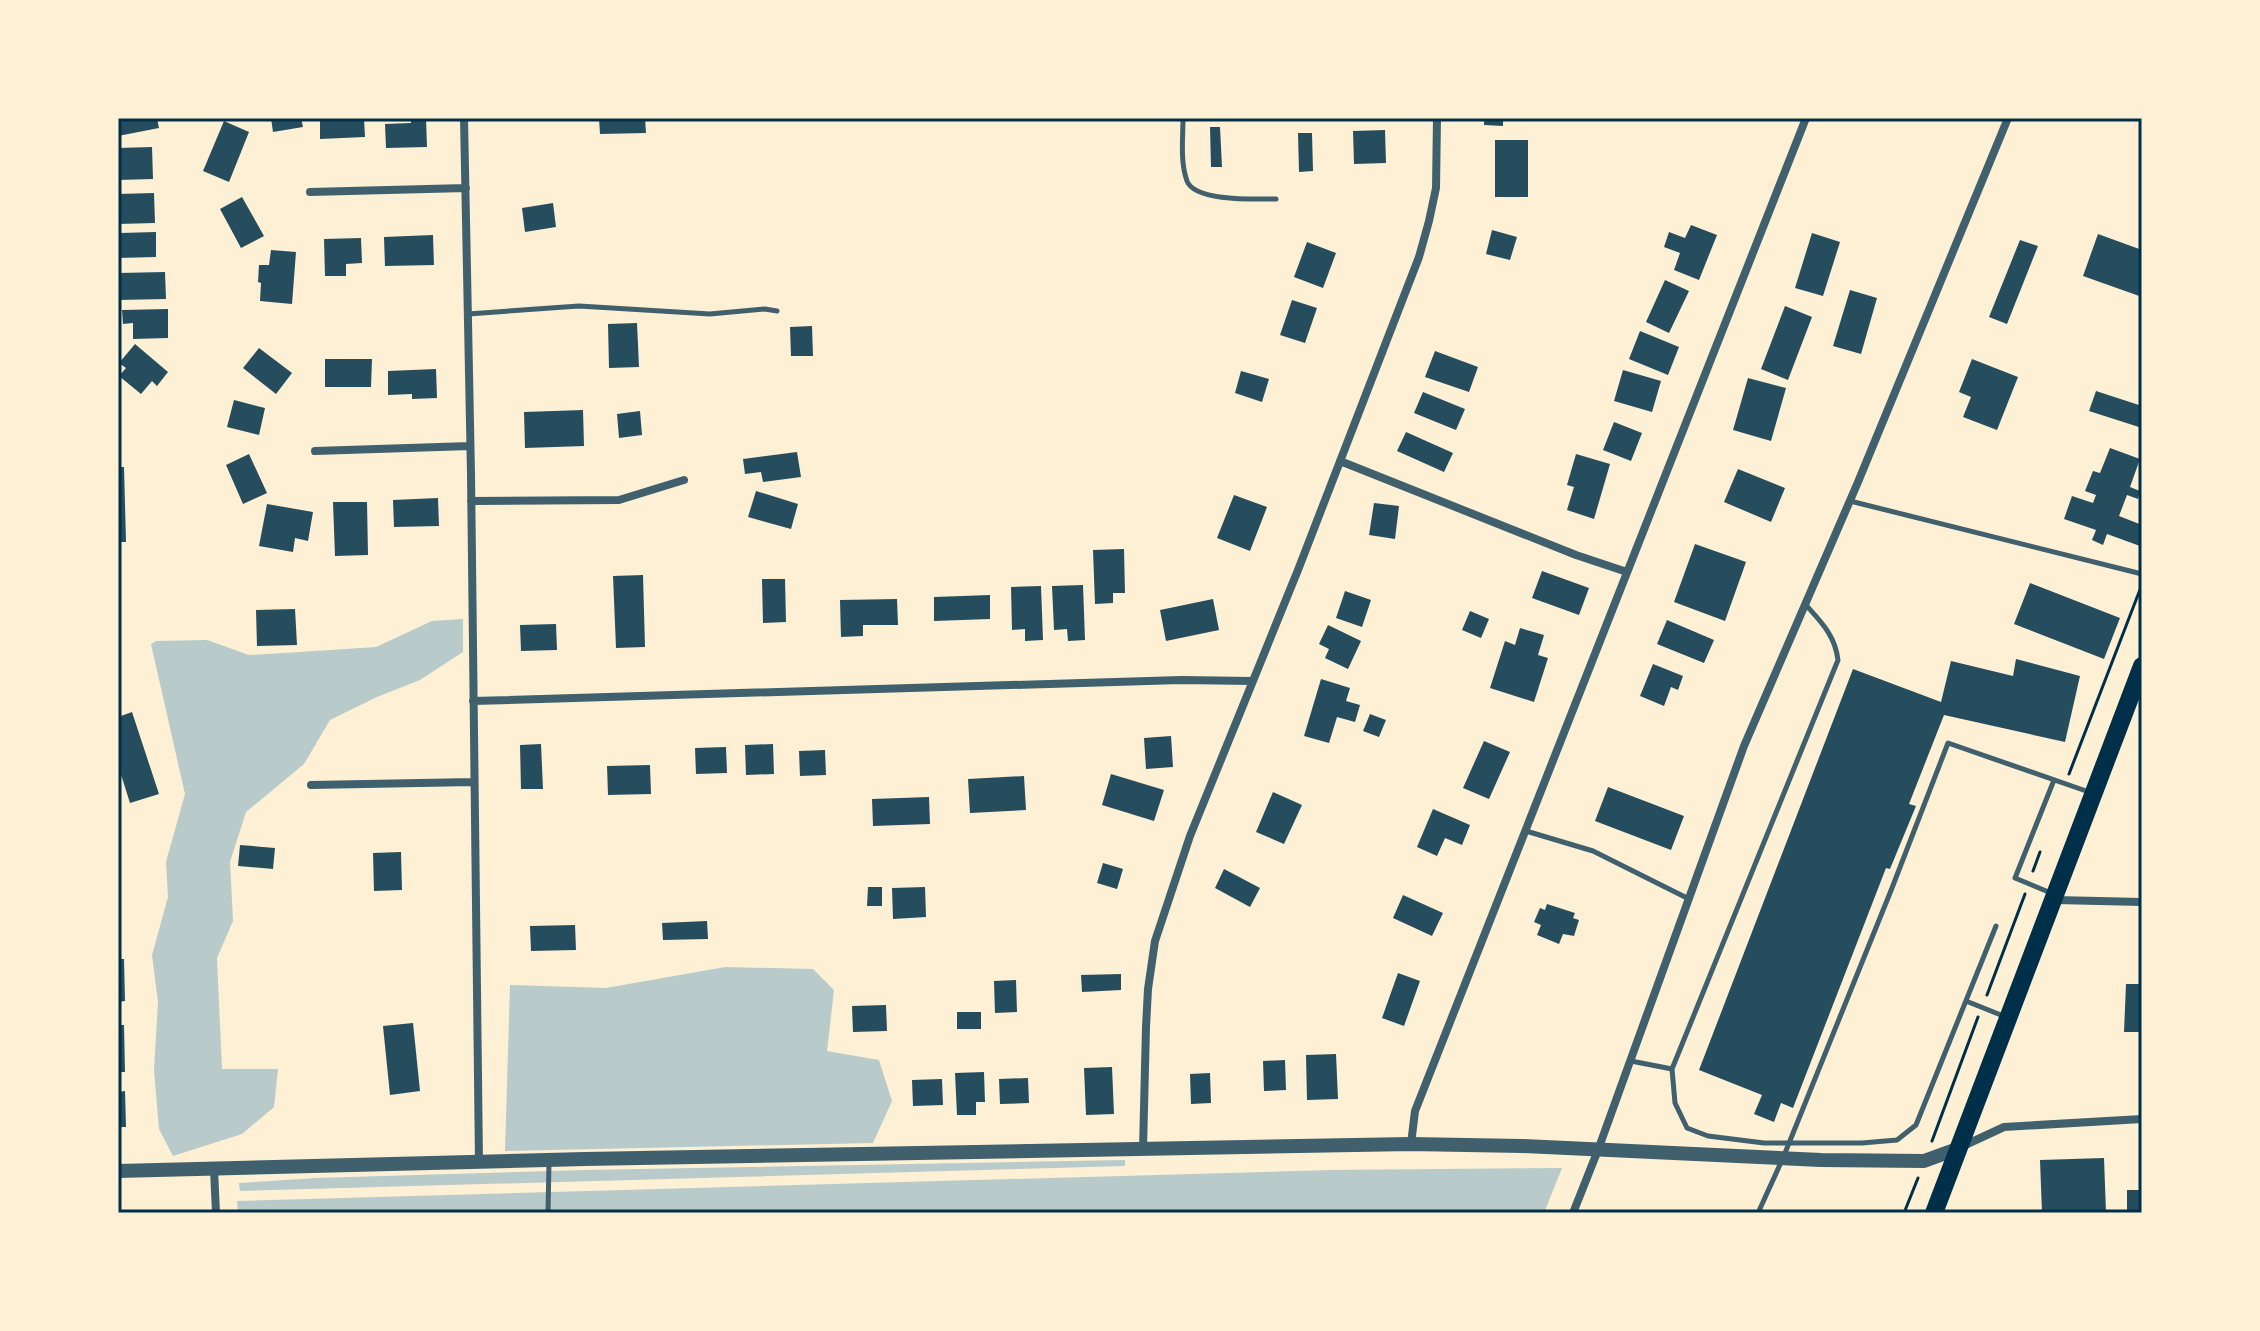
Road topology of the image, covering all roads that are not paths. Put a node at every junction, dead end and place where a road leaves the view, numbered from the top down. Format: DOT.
graph roads {
  1 [pos="464,118"];
  2 [pos="1183,118"];
  3 [pos="1437,118"];
  4 [pos="1806,118"];
  5 [pos="2008,118"];
  6 [pos="466,188"];
  7 [pos="310,192"];
  8 [pos="1276,199"];
  9 [pos="777,311"];
  10 [pos="468,314"];
  11 [pos="470,446"];
  12 [pos="315,451"];
  13 [pos="1340,461"];
  14 [pos="684,480"];
  15 [pos="471,501"];
  16 [pos="1850,501"];
  17 [pos="1627,572"];
  18 [pos="2142,574"];
  19 [pos="1805,604"];
  20 [pos="2142,666"];
  21 [pos="1252,681"];
  22 [pos="473,701"];
  23 [pos="2054,780"];
  24 [pos="474,782"];
  25 [pos="311,785"];
  26 [pos="2094,794"];
  27 [pos="1525,831"];
  28 [pos="2055,898"];
  29 [pos="1689,899"];
  30 [pos="2142,902"];
  31 [pos="1996,926"];
  32 [pos="1966,1001"];
  33 [pos="2009,1018"];
  34 [pos="1630,1061"];
  35 [pos="1672,1069"];
  36 [pos="2142,1119"];
  37 [pos="1788,1143"];
  38 [pos="1411,1144"];
  39 [pos="1143,1149"];
  40 [pos="1957,1149"];
  41 [pos="1598,1150"];
  42 [pos="1783,1158"];
  43 [pos="549,1161"];
  44 [pos="479,1163"];
  45 [pos="214,1169"];
  46 [pos="118,1171"];
  47 [pos="216,1213"];
  48 [pos="548,1213"];
  49 [pos="1573,1213"];
  50 [pos="1758,1213"];
  51 [pos="1934,1213"];
  1 -- 6 [label="street"];
  2 -- 8 [label="lane"];
  3 -- 13 [label="street"];
  4 -- 17 [label="street"];
  5 -- 16 [label="street"];
  6 -- 7 [label="street"];
  6 -- 10 [label="street"];
  9 -- 10 [label="lane"];
  10 -- 11 [label="street"];
  11 -- 12 [label="street"];
  11 -- 15 [label="street"];
  13 -- 17 [label="street"];
  13 -- 21 [label="street"];
  14 -- 15 [label="street"];
  15 -- 22 [label="street"];
  16 -- 18 [label="lane"];
  16 -- 19 [label="street"];
  17 -- 27 [label="street"];
  19 -- 29 [label="street"];
  19 -- 35 [label="lane"];
  20 -- 26 [label="main road"];
  21 -- 22 [label="street"];
  21 -- 39 [label="street"];
  22 -- 24 [label="street"];
  23 -- 26 [label="lane"];
  23 -- 28 [label="lane"];
  23 -- 37 [label="lane"];
  24 -- 25 [label="street"];
  24 -- 44 [label="street"];
  26 -- 28 [label="main road"];
  27 -- 29 [label="lane"];
  27 -- 38 [label="street"];
  28 -- 30 [label="street"];
  28 -- 33 [label="main road"];
  29 -- 34 [label="street"];
  31 -- 32 [label="lane"];
  32 -- 33 [label="lane"];
  32 -- 37 [label="lane"];
  33 -- 40 [label="main road"];
  34 -- 35 [label="lane"];
  34 -- 41 [label="street"];
  35 -- 37 [label="lane"];
  36 -- 40 [label="street"];
  37 -- 42 [label="lane"];
  38 -- 39 [label="street"];
  38 -- 41 [label="street"];
  39 -- 43 [label="street"];
  40 -- 42 [label="street"];
  40 -- 51 [label="main road"];
  41 -- 42 [label="street"];
  41 -- 49 [label="street"];
  42 -- 50 [label="lane"];
  43 -- 44 [label="street"];
  43 -- 48 [label="lane"];
  44 -- 45 [label="street"];
  45 -- 46 [label="street"];
  45 -- 47 [label="street"];
}
